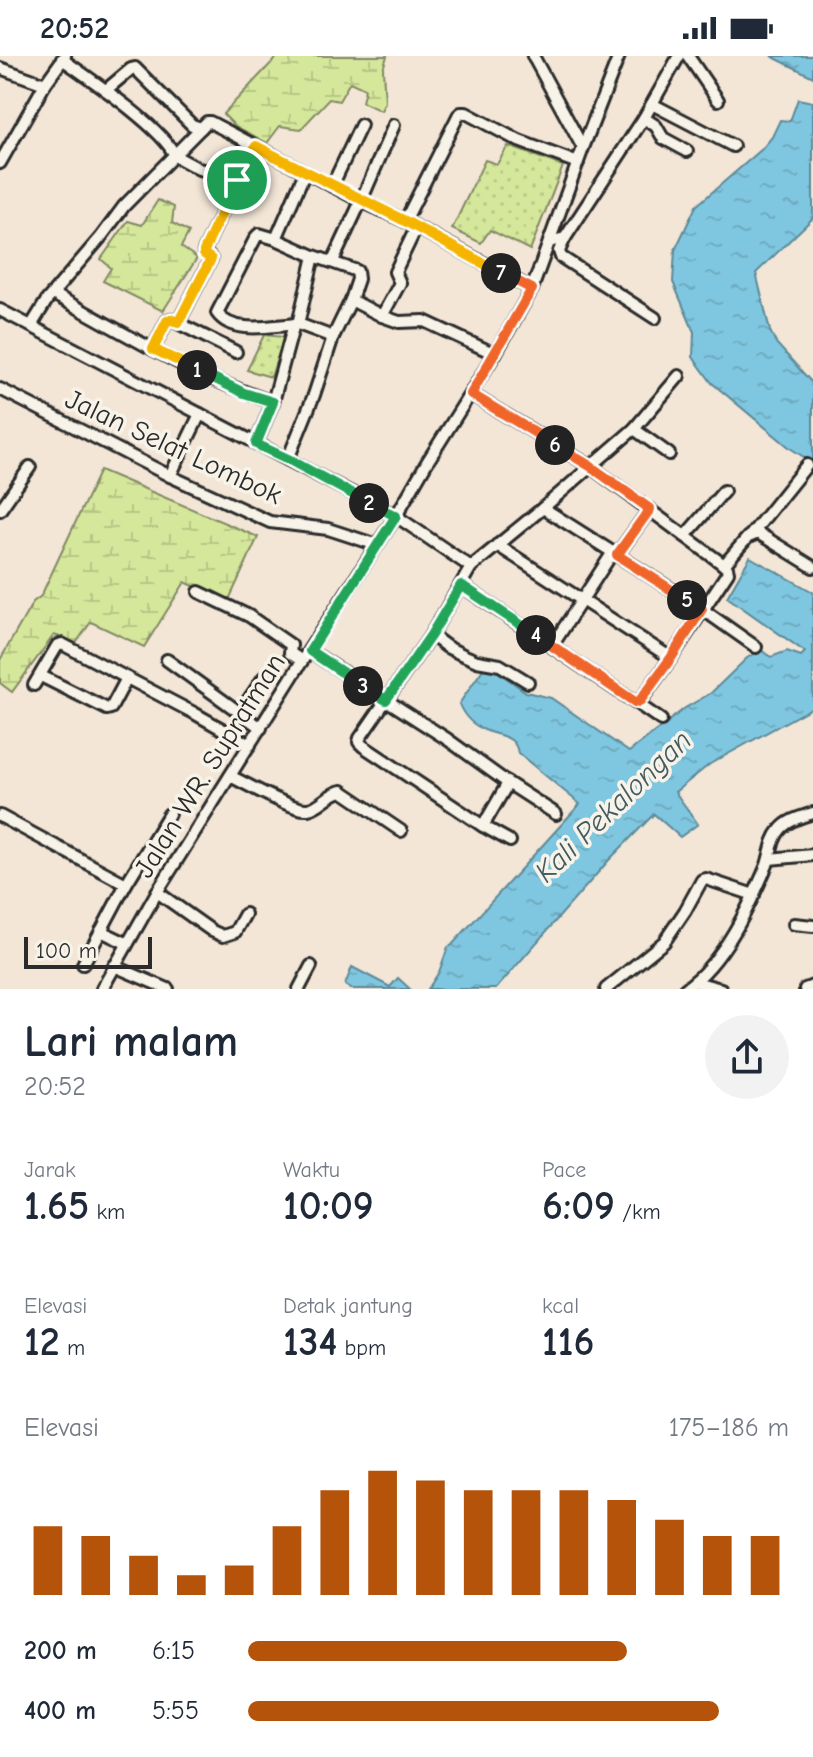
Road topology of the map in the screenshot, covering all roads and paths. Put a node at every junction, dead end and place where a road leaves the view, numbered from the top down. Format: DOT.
graph roads {
  1 [pos="4,56"];
  2 [pos="533,56"];
  3 [pos="619,56"];
  4 [pos="679,56"];
  5 [pos="688,56"];
  6 [pos="63,58"];
  7 [pos="4,69"];
  8 [pos="45,84"];
  9 [pos="106,90"];
  10 [pos="718,100"];
  11 [pos="652,104"];
  12 [pos="644,118"];
  13 [pos="361,125"];
  14 [pos="394,125"];
  15 [pos="197,127"];
  16 [pos="256,146"];
  17 [pos="733,146"];
  18 [pos="583,148"];
  19 [pos="687,151"];
  20 [pos="173,152"];
  21 [pos="0,163"];
  22 [pos="578,163"];
  23 [pos="305,172"];
  24 [pos="237,180"];
  25 [pos="332,186"];
  26 [pos="361,201"];
  27 [pos="405,221"];
  28 [pos="416,228"];
  29 [pos="565,238"];
  30 [pos="276,239"];
  31 [pos="549,242"];
  32 [pos="314,256"];
  33 [pos="333,261"];
  34 [pos="532,289"];
  35 [pos="53,294"];
  36 [pos="351,300"];
  37 [pos="0,310"];
  38 [pos="382,316"];
  39 [pos="655,318"];
  40 [pos="178,323"];
  41 [pos="296,324"];
  42 [pos="31,326"];
  43 [pos="333,337"];
  44 [pos="153,349"];
  45 [pos="236,352"];
  46 [pos="495,354"];
  47 [pos="679,376"];
  48 [pos="0,389"];
  49 [pos="471,394"];
  50 [pos="273,402"];
  51 [pos="200,414"];
  52 [pos="634,429"];
  53 [pos="256,444"];
  54 [pos="669,454"];
  55 [pos="288,459"];
  56 [pos="807,465"];
  57 [pos="590,466"];
  58 [pos="30,467"];
  59 [pos="170,476"];
  60 [pos="724,491"];
  61 [pos="543,508"];
  62 [pos="650,509"];
  63 [pos="0,510"];
  64 [pos="393,515"];
  65 [pos="685,536"];
  66 [pos="750,536"];
  67 [pos="377,545"];
  68 [pos="497,545"];
  69 [pos="615,554"];
  70 [pos="724,565"];
  71 [pos="471,567"];
  72 [pos="813,567"];
  73 [pos="461,585"];
  74 [pos="199,592"];
  75 [pos="583,600"];
  76 [pos="702,609"];
  77 [pos="431,635"];
  78 [pos="552,646"];
  79 [pos="756,647"];
  80 [pos="310,651"];
  81 [pos="296,657"];
  82 [pos="671,658"];
  83 [pos="167,660"];
  84 [pos="264,677"];
  85 [pos="127,678"];
  86 [pos="528,682"];
  87 [pos="386,700"];
  88 [pos="635,702"];
  89 [pos="661,720"];
  90 [pos="250,721"];
  91 [pos="244,741"];
  92 [pos="230,776"];
  93 [pos="508,783"];
  94 [pos="813,813"];
  95 [pos="169,814"];
  96 [pos="556,814"];
  97 [pos="0,816"];
  98 [pos="483,826"];
  99 [pos="401,831"];
  100 [pos="510,841"];
  101 [pos="813,855"];
  102 [pos="769,859"];
  103 [pos="126,884"];
  104 [pos="157,892"];
  105 [pos="754,895"];
  106 [pos="245,914"];
  107 [pos="794,924"];
  108 [pos="813,926"];
  109 [pos="101,931"];
  110 [pos="126,943"];
  111 [pos="83,964"];
  112 [pos="114,966"];
  113 [pos="311,966"];
  114 [pos="695,982"];
  115 [pos="813,986"];
  116 [pos="102,989"];
  117 [pos="168,989"];
  118 [pos="299,989"];
  119 [pos="606,989"];
  120 [pos="685,989"];
  121 [pos="721,989"];
  122 [pos="805,989"];
  1 -- 7 [label="street"];
  2 -- 18 [label="street"];
  3 -- 18 [label="street, Jalan WR. Supratman"];
  4 -- 11 [label="street"];
  5 -- 10 [label="street"];
  6 -- 8 [label="street"];
  6 -- 9 [label="street"];
  7 -- 8 [label="street"];
  8 -- 21 [label="street"];
  9 -- 15 [label="street"];
  9 -- 20 [label="street"];
  11 -- 12 [label="street"];
  11 -- 17 [label="street"];
  12 -- 19 [label="street"];
  12 -- 29 [label="street"];
  13 -- 25 [label="street"];
  14 -- 26 [label="street"];
  15 -- 16 [label="street"];
  15 -- 20 [label="street"];
  16 -- 23 [label="street"];
  16 -- 24 [label="street"];
  18 -- 22 [label="street, Jalan WR. Supratman"];
  20 -- 24 [label="street"];
  20 -- 35 [label="street"];
  22 -- 27 [label="street"];
  22 -- 31 [label="street, Jalan WR. Supratman"];
  23 -- 25 [label="street"];
  23 -- 30 [label="street"];
  24 -- 40 [label="street"];
  25 -- 26 [label="street"];
  26 -- 27 [label="street"];
  26 -- 33 [label="street"];
  27 -- 28 [label="street"];
  28 -- 34 [label="street"];
  28 -- 38 [label="street"];
  29 -- 31 [label="street"];
  29 -- 39 [label="street"];
  30 -- 32 [label="street"];
  30 -- 41 [label="street"];
  31 -- 34 [label="street, Jalan WR. Supratman"];
  32 -- 33 [label="street"];
  32 -- 41 [label="street"];
  33 -- 36 [label="street"];
  34 -- 46 [label="street, Jalan WR. Supratman"];
  35 -- 42 [label="street"];
  35 -- 44 [label="street"];
  36 -- 38 [label="street"];
  36 -- 43 [label="street"];
  37 -- 42 [label="street"];
  38 -- 46 [label="street"];
  40 -- 44 [label="street"];
  40 -- 45 [label="street"];
  41 -- 43 [label="street"];
  41 -- 50 [label="street"];
  42 -- 51 [label="street"];
  43 -- 55 [label="street"];
  44 -- 50 [label="street"];
  46 -- 49 [label="street, Jalan WR. Supratman"];
  47 -- 52 [label="street"];
  48 -- 59 [label="street, Jalan Selat Lombok"];
  49 -- 57 [label="street"];
  49 -- 64 [label="street, Jalan WR. Supratman"];
  50 -- 53 [label="street"];
  51 -- 53 [label="street"];
  51 -- 59 [label="street"];
  52 -- 54 [label="street"];
  52 -- 57 [label="street"];
  53 -- 55 [label="street"];
  55 -- 64 [label="street"];
  56 -- 66 [label="street"];
  57 -- 61 [label="street"];
  57 -- 62 [label="street"];
  58 -- 63 [label="street"];
  59 -- 67 [label="street, Jalan Selat Lombok"];
  60 -- 65 [label="street"];
  61 -- 68 [label="street"];
  61 -- 69 [label="street"];
  62 -- 65 [label="street"];
  62 -- 69 [label="street"];
  64 -- 67 [label="street, Jalan WR. Supratman"];
  64 -- 71 [label="street"];
  65 -- 70 [label="street"];
  66 -- 70 [label="street"];
  66 -- 72 [label="street"];
  67 -- 80 [label="street, Jalan WR. Supratman"];
  68 -- 71 [label="street"];
  68 -- 75 [label="street"];
  69 -- 75 [label="street"];
  69 -- 76 [label="street"];
  70 -- 76 [label="street"];
  71 -- 73 [label="street"];
  73 -- 77 [label="street"];
  73 -- 78 [label="street"];
  74 -- 81 [label="street"];
  75 -- 78 [label="street"];
  75 -- 82 [label="street"];
  76 -- 79 [label="street"];
  76 -- 82 [label="street"];
  77 -- 86 [label="street"];
  77 -- 87 [label="street"];
  78 -- 88 [label="street"];
  80 -- 81 [label="street, Jalan WR. Supratman"];
  80 -- 87 [label="street"];
  81 -- 90 [label="street, Jalan WR. Supratman"];
  82 -- 88 [label="street"];
  83 -- 90 [label="street"];
  84 -- 90 [label="street"];
  85 -- 85 [label="street"];
  85 -- 91 [label="street"];
  87 -- 93 [label="street"];
  87 -- 98 [label="street"];
  88 -- 89 [label="street"];
  90 -- 91 [label="street, Jalan WR. Supratman"];
  91 -- 92 [label="street, Jalan WR. Supratman"];
  92 -- 99 [label="street"];
  92 -- 104 [label="street, Jalan WR. Supratman"];
  93 -- 96 [label="street"];
  93 -- 98 [label="street"];
  94 -- 102 [label="street"];
  95 -- 103 [label="street"];
  97 -- 103 [label="street"];
  98 -- 100 [label="street"];
  101 -- 102 [label="street"];
  102 -- 105 [label="street"];
  103 -- 109 [label="street"];
  104 -- 106 [label="street"];
  104 -- 110 [label="street, Jalan WR. Supratman"];
  105 -- 114 [label="street"];
  105 -- 119 [label="street"];
  107 -- 108 [label="street"];
  109 -- 110 [label="street"];
  109 -- 111 [label="street"];
  110 -- 112 [label="street, Jalan WR. Supratman"];
  112 -- 116 [label="street, Jalan WR. Supratman"];
  112 -- 117 [label="street"];
  113 -- 118 [label="street"];
  114 -- 120 [label="street"];
  114 -- 121 [label="street"];
  115 -- 122 [label="street"];
}
